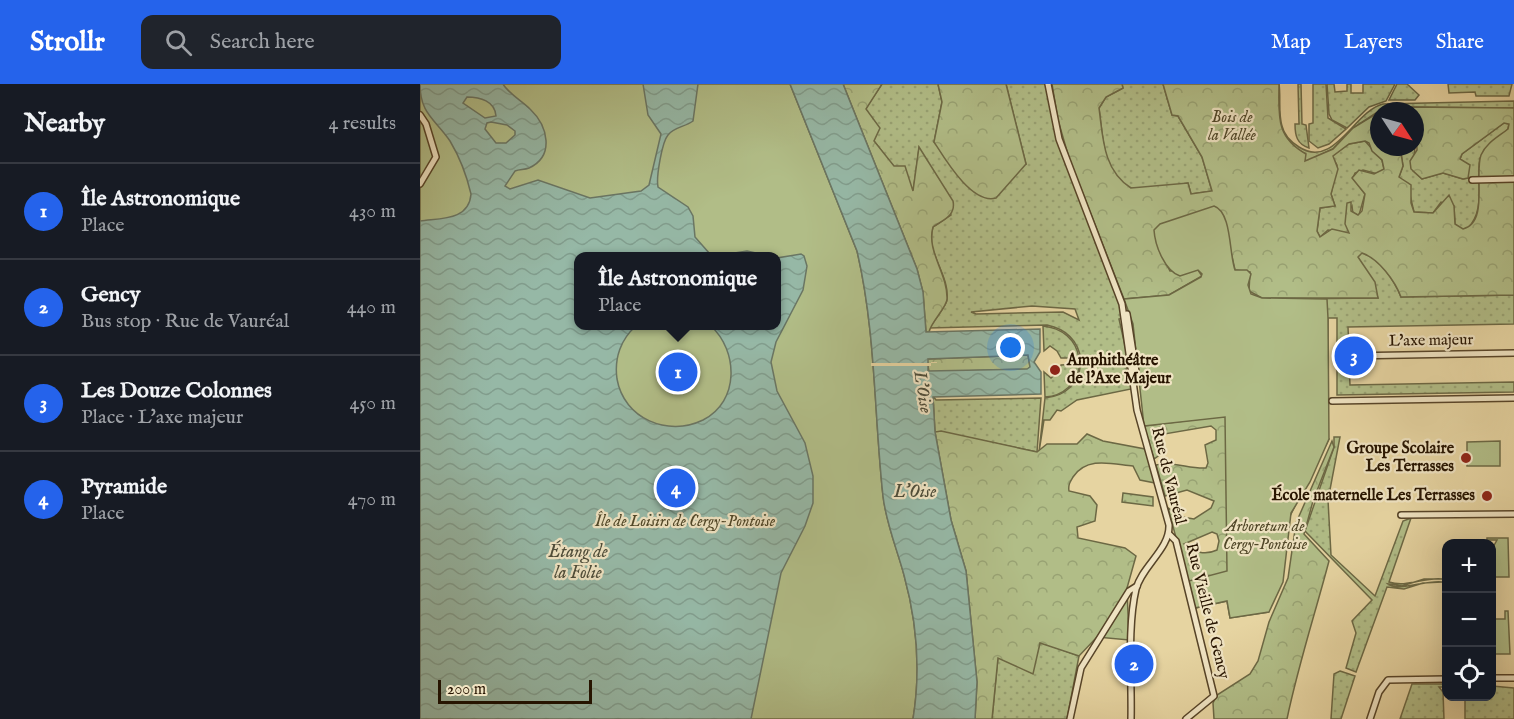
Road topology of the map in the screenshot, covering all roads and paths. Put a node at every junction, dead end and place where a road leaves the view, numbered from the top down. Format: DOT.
graph roads {
  1 [pos="1048,84"];
  2 [pos="420,115"];
  3 [pos="1514,179"];
  4 [pos="1472,180"];
  5 [pos="420,184"];
  6 [pos="1514,353"];
  7 [pos="1349,356"];
  8 [pos="1514,398"];
  9 [pos="1332,401"];
  10 [pos="1514,514"];
  11 [pos="1401,515"];
  12 [pos="1169,534"];
  13 [pos="1137,586"];
  14 [pos="1496,678"];
  15 [pos="1514,678"];
  16 [pos="1442,679"];
  17 [pos="1070,719"];
  18 [pos="1131,719"];
  19 [pos="1186,719"];
  20 [pos="1370,719"];
  1 -- 12 [label="street, Rue de Vauréal"];
  2 -- 5 [label="street"];
  3 -- 4 [label="street"];
  6 -- 7 [label="street, L'axe majeur"];
  8 -- 9 [label="street"];
  10 -- 11 [label="street"];
  12 -- 13 [label="street, Rue de Vauréal"];
  12 -- 19 [label="street, Rue Vieille de Gency"];
  13 -- 17 [label="street"];
  13 -- 18 [label="street, Rue de Vauréal"];
  14 -- 15 [label="street"];
  16 -- 20 [label="street"];
}
